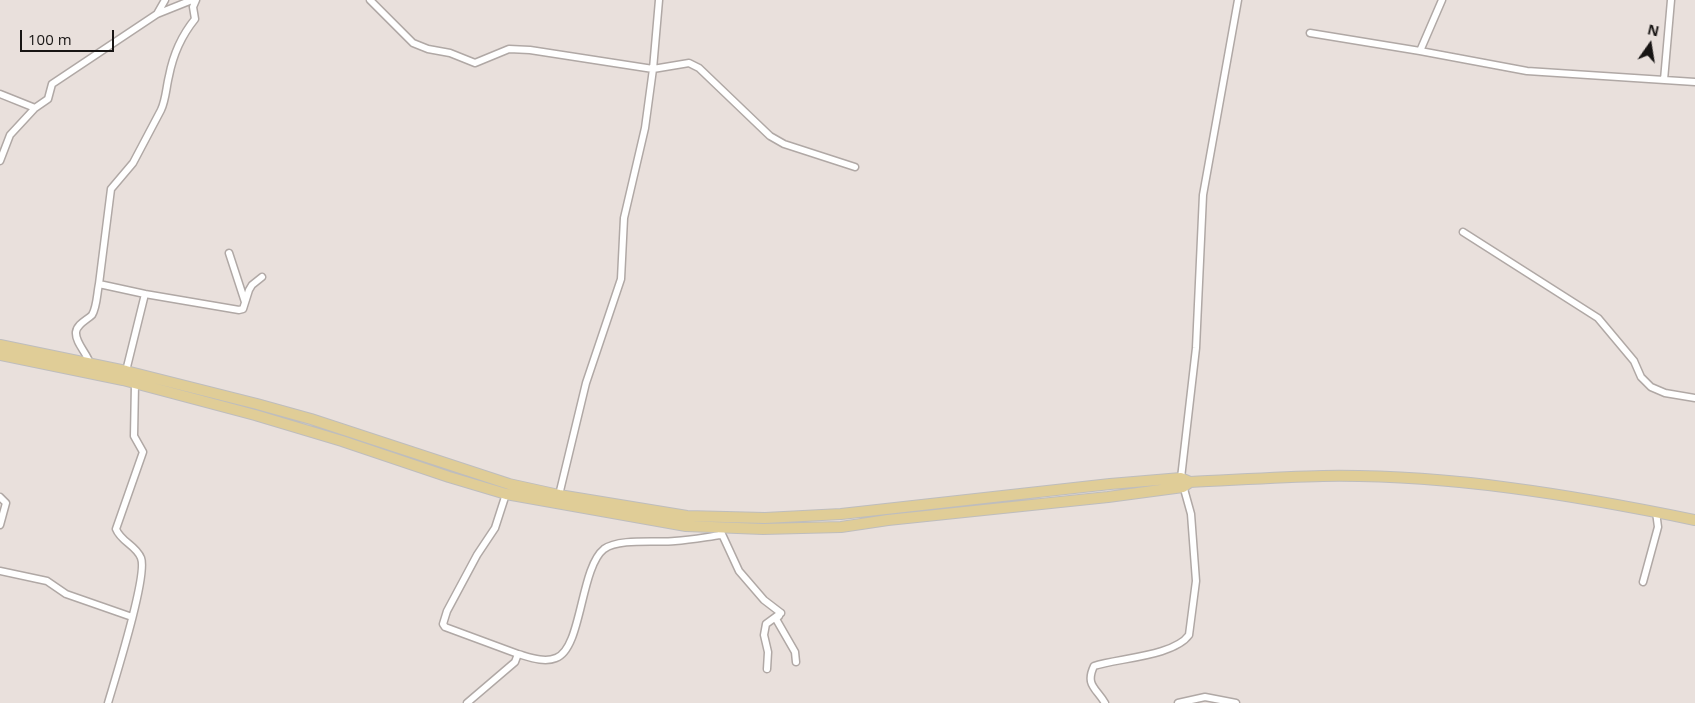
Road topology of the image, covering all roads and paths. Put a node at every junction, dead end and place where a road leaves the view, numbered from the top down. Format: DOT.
graph roads {
  1 [pos="165,0"];
  2 [pos="192,0"];
  3 [pos="196,0"];
  4 [pos="370,0"];
  5 [pos="659,0"];
  6 [pos="1238,0"];
  7 [pos="1442,0"];
  8 [pos="1671,0"];
  9 [pos="157,14"];
  10 [pos="1310,33"];
  11 [pos="1420,51"];
  12 [pos="653,69"];
  13 [pos="1664,80"];
  14 [pos="1695,82"];
  15 [pos="0,94"];
  16 [pos="35,108"];
  17 [pos="0,161"];
  18 [pos="855,167"];
  19 [pos="1463,232"];
  20 [pos="229,253"];
  21 [pos="262,277"];
  22 [pos="99,284"];
  23 [pos="145,294"];
  24 [pos="245,302"];
  25 [pos="0,345"];
  26 [pos="0,355"];
  27 [pos="90,364"];
  28 [pos="126,371"];
  29 [pos="135,384"];
  30 [pos="1695,398"];
  31 [pos="1185,482"];
  32 [pos="506,494"];
  33 [pos="559,495"];
  34 [pos="0,497"];
  35 [pos="1656,512"];
  36 [pos="1695,520"];
  37 [pos="0,525"];
  38 [pos="721,532"];
  39 [pos="0,570"];
  40 [pos="1644,582"];
  41 [pos="781,613"];
  42 [pos="132,617"];
  43 [pos="518,654"];
  44 [pos="796,662"];
  45 [pos="767,669"];
  46 [pos="108,703"];
  47 [pos="467,703"];
  48 [pos="1105,703"];
  49 [pos="1178,703"];
  50 [pos="1236,703"];
  1 -- 9 [label="street"];
  2 -- 9 [label="street"];
  3 -- 22 [label="street"];
  4 -- 12 [label="street"];
  5 -- 12 [label="street"];
  6 -- 31 [label="street"];
  7 -- 11 [label="street"];
  8 -- 13 [label="street"];
  9 -- 16 [label="street"];
  10 -- 11 [label="street"];
  11 -- 13 [label="street"];
  12 -- 18 [label="street"];
  12 -- 33 [label="street"];
  13 -- 14 [label="street"];
  15 -- 16 [label="street"];
  16 -- 17 [label="street"];
  19 -- 30 [label="street"];
  20 -- 24 [label="street"];
  21 -- 24 [label="street"];
  22 -- 23 [label="street"];
  22 -- 27 [label="street"];
  23 -- 24 [label="street"];
  23 -- 28 [label="street"];
  25 -- 27 [label="main road"];
  26 -- 29 [label="main road"];
  27 -- 28 [label="main road"];
  28 -- 33 [label="main road"];
  29 -- 32 [label="main road"];
  29 -- 42 [label="street"];
  31 -- 33 [label="main road"];
  31 -- 35 [label="main road"];
  31 -- 38 [label="main road"];
  31 -- 48 [label="street"];
  32 -- 38 [label="main road"];
  32 -- 43 [label="street"];
  34 -- 37 [label="street"];
  35 -- 36 [label="main road"];
  35 -- 40 [label="street"];
  38 -- 41 [label="street"];
  38 -- 43 [label="street"];
  39 -- 42 [label="street"];
  41 -- 44 [label="street"];
  41 -- 45 [label="street"];
  42 -- 46 [label="street"];
  43 -- 47 [label="street"];
  49 -- 50 [label="street"];
}
